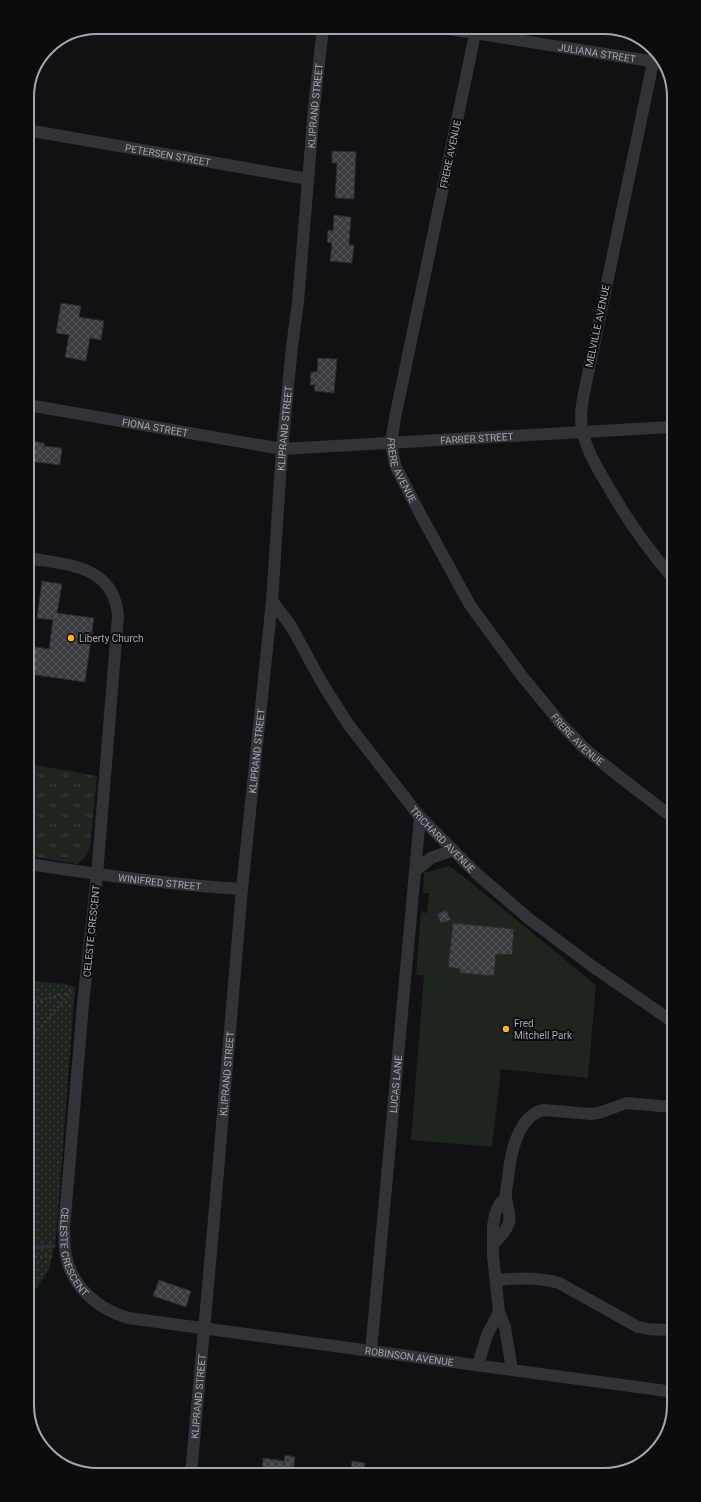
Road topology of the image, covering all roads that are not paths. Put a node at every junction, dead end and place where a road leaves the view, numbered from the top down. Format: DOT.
graph roads {
  1 [pos="322,34"];
  2 [pos="475,34"];
  3 [pos="653,58"];
  4 [pos="656,62"];
  5 [pos="34,131"];
  6 [pos="308,179"];
  7 [pos="34,406"];
  8 [pos="667,427"];
  9 [pos="583,433"];
  10 [pos="391,444"];
  11 [pos="282,449"];
  12 [pos="34,559"];
  13 [pos="667,571"];
  14 [pos="272,601"];
  15 [pos="667,813"];
  16 [pos="420,817"];
  17 [pos="453,850"];
  18 [pos="34,865"];
  19 [pos="415,871"];
  20 [pos="97,875"];
  21 [pos="242,889"];
  22 [pos="667,1018"];
  23 [pos="667,1106"];
  24 [pos="496,1280"];
  25 [pos="499,1312"];
  26 [pos="144,1321"];
  27 [pos="204,1329"];
  28 [pos="667,1330"];
  29 [pos="371,1351"];
  30 [pos="478,1365"];
  31 [pos="512,1370"];
  32 [pos="667,1391"];
  33 [pos="192,1468"];
  1 -- 6 [label="street, KLIPRAND STREET"];
  2 -- 3 [label="street, JULIANA STREET"];
  2 -- 10 [label="street, FRERE AVENUE"];
  4 -- 9 [label="street, MELVILLE AVENUE"];
  5 -- 6 [label="street, PETERSEN STREET"];
  6 -- 11 [label="street, KLIPRAND STREET"];
  7 -- 11 [label="street, FIONA STREET"];
  8 -- 9 [label="street, FARRER STREET"];
  9 -- 10 [label="street, FARRER STREET"];
  9 -- 13 [label="street, MELVILLE AVENUE"];
  10 -- 11 [label="street, FARRER STREET"];
  10 -- 15 [label="street, FRERE AVENUE"];
  11 -- 14 [label="street, KLIPRAND STREET"];
  12 -- 20 [label="street, CELESTE CRESCENT"];
  14 -- 16 [label="street, TRICHARD AVENUE"];
  14 -- 21 [label="street, KLIPRAND STREET"];
  16 -- 17 [label="street, TRICHARD AVENUE"];
  16 -- 19 [label="street, LUCAS LANE"];
  17 -- 19 [label="street"];
  17 -- 22 [label="street, TRICHARD AVENUE"];
  18 -- 20 [label="street, WINIFRED STREET"];
  19 -- 29 [label="street, LUCAS LANE"];
  20 -- 21 [label="street, WINIFRED STREET"];
  20 -- 26 [label="street, CELESTE CRESCENT"];
  21 -- 27 [label="street, KLIPRAND STREET"];
  23 -- 24 [label="street"];
  24 -- 25 [label="street"];
  24 -- 28 [label="street"];
  25 -- 30 [label="street"];
  25 -- 31 [label="street"];
  26 -- 27 [label="street, ROBINSON AVENUE"];
  27 -- 29 [label="street, ROBINSON AVENUE"];
  27 -- 33 [label="street, KLIPRAND STREET"];
  29 -- 30 [label="street, ROBINSON AVENUE"];
  30 -- 31 [label="street, ROBINSON AVENUE"];
  31 -- 32 [label="street, ROBINSON AVENUE"];
}
